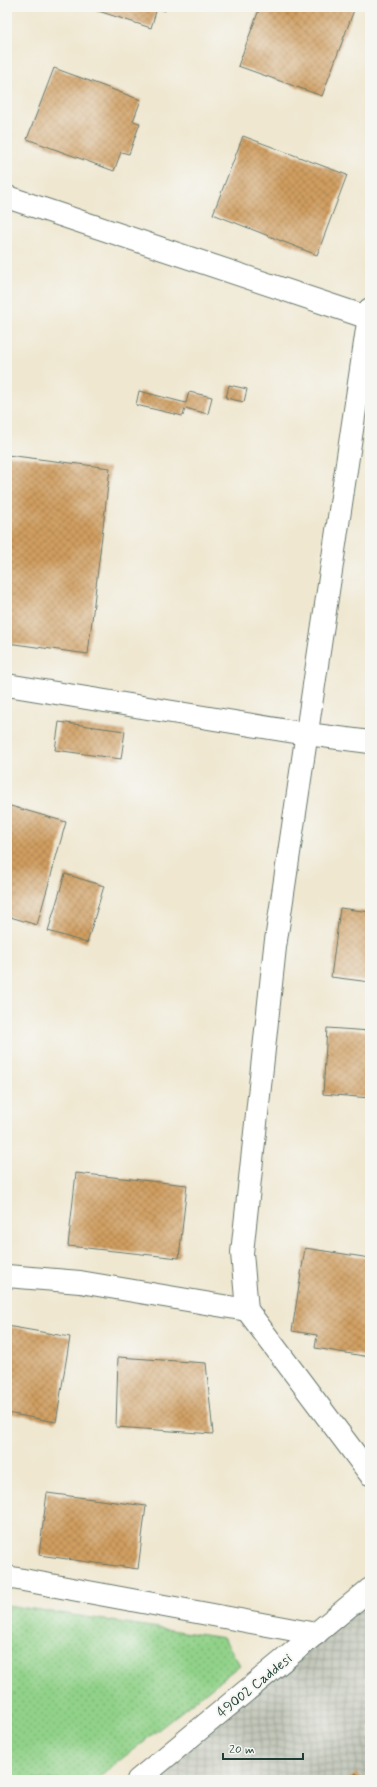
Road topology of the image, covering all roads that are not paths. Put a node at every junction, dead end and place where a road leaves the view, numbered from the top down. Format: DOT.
graph roads {
  1 [pos="7,196"];
  2 [pos="369,314"];
  3 [pos="7,684"];
  4 [pos="306,734"];
  5 [pos="370,742"];
  6 [pos="7,1276"];
  7 [pos="247,1310"];
  8 [pos="370,1474"];
  9 [pos="7,1577"];
  10 [pos="370,1589"];
  11 [pos="316,1634"];
  12 [pos="138,1780"];
  1 -- 2 [label="street"];
  2 -- 4 [label="street"];
  3 -- 4 [label="street"];
  4 -- 5 [label="street"];
  4 -- 7 [label="street"];
  6 -- 7 [label="street"];
  7 -- 8 [label="street"];
  9 -- 11 [label="street"];
  10 -- 11 [label="street, 49002 Caddesi"];
  11 -- 12 [label="street, 49002 Caddesi"];
}
